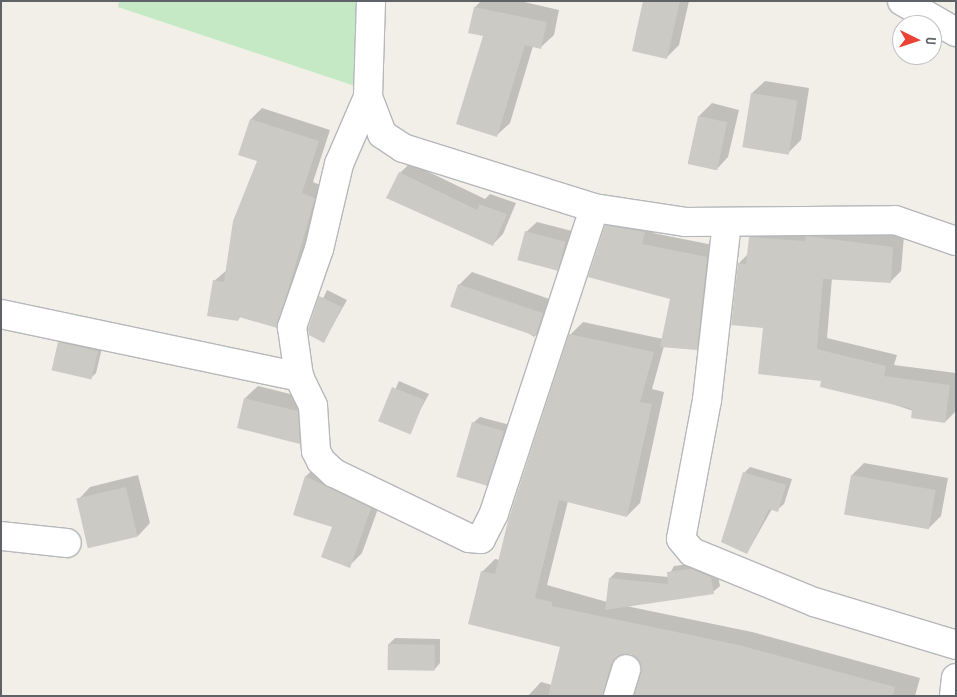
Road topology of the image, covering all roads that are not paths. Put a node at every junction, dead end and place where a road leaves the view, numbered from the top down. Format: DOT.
graph roads {
  1 [pos="371,1"];
  2 [pos="902,1"];
  3 [pos="956,32"];
  4 [pos="368,97"];
  5 [pos="594,208"];
  6 [pos="727,222"];
  7 [pos="956,241"];
  8 [pos="1,314"];
  9 [pos="299,377"];
  10 [pos="1,536"];
  11 [pos="66,542"];
  12 [pos="956,645"];
  13 [pos="626,669"];
  14 [pos="956,678"];
  15 [pos="618,696"];
  16 [pos="954,696"];
  1 -- 4 [label="street"];
  2 -- 3 [label="street"];
  4 -- 5 [label="street"];
  4 -- 9 [label="street"];
  5 -- 6 [label="street"];
  5 -- 9 [label="street"];
  6 -- 7 [label="street"];
  6 -- 12 [label="street"];
  8 -- 9 [label="street"];
  10 -- 11 [label="street"];
  13 -- 15 [label="street"];
  14 -- 16 [label="street"];
}
